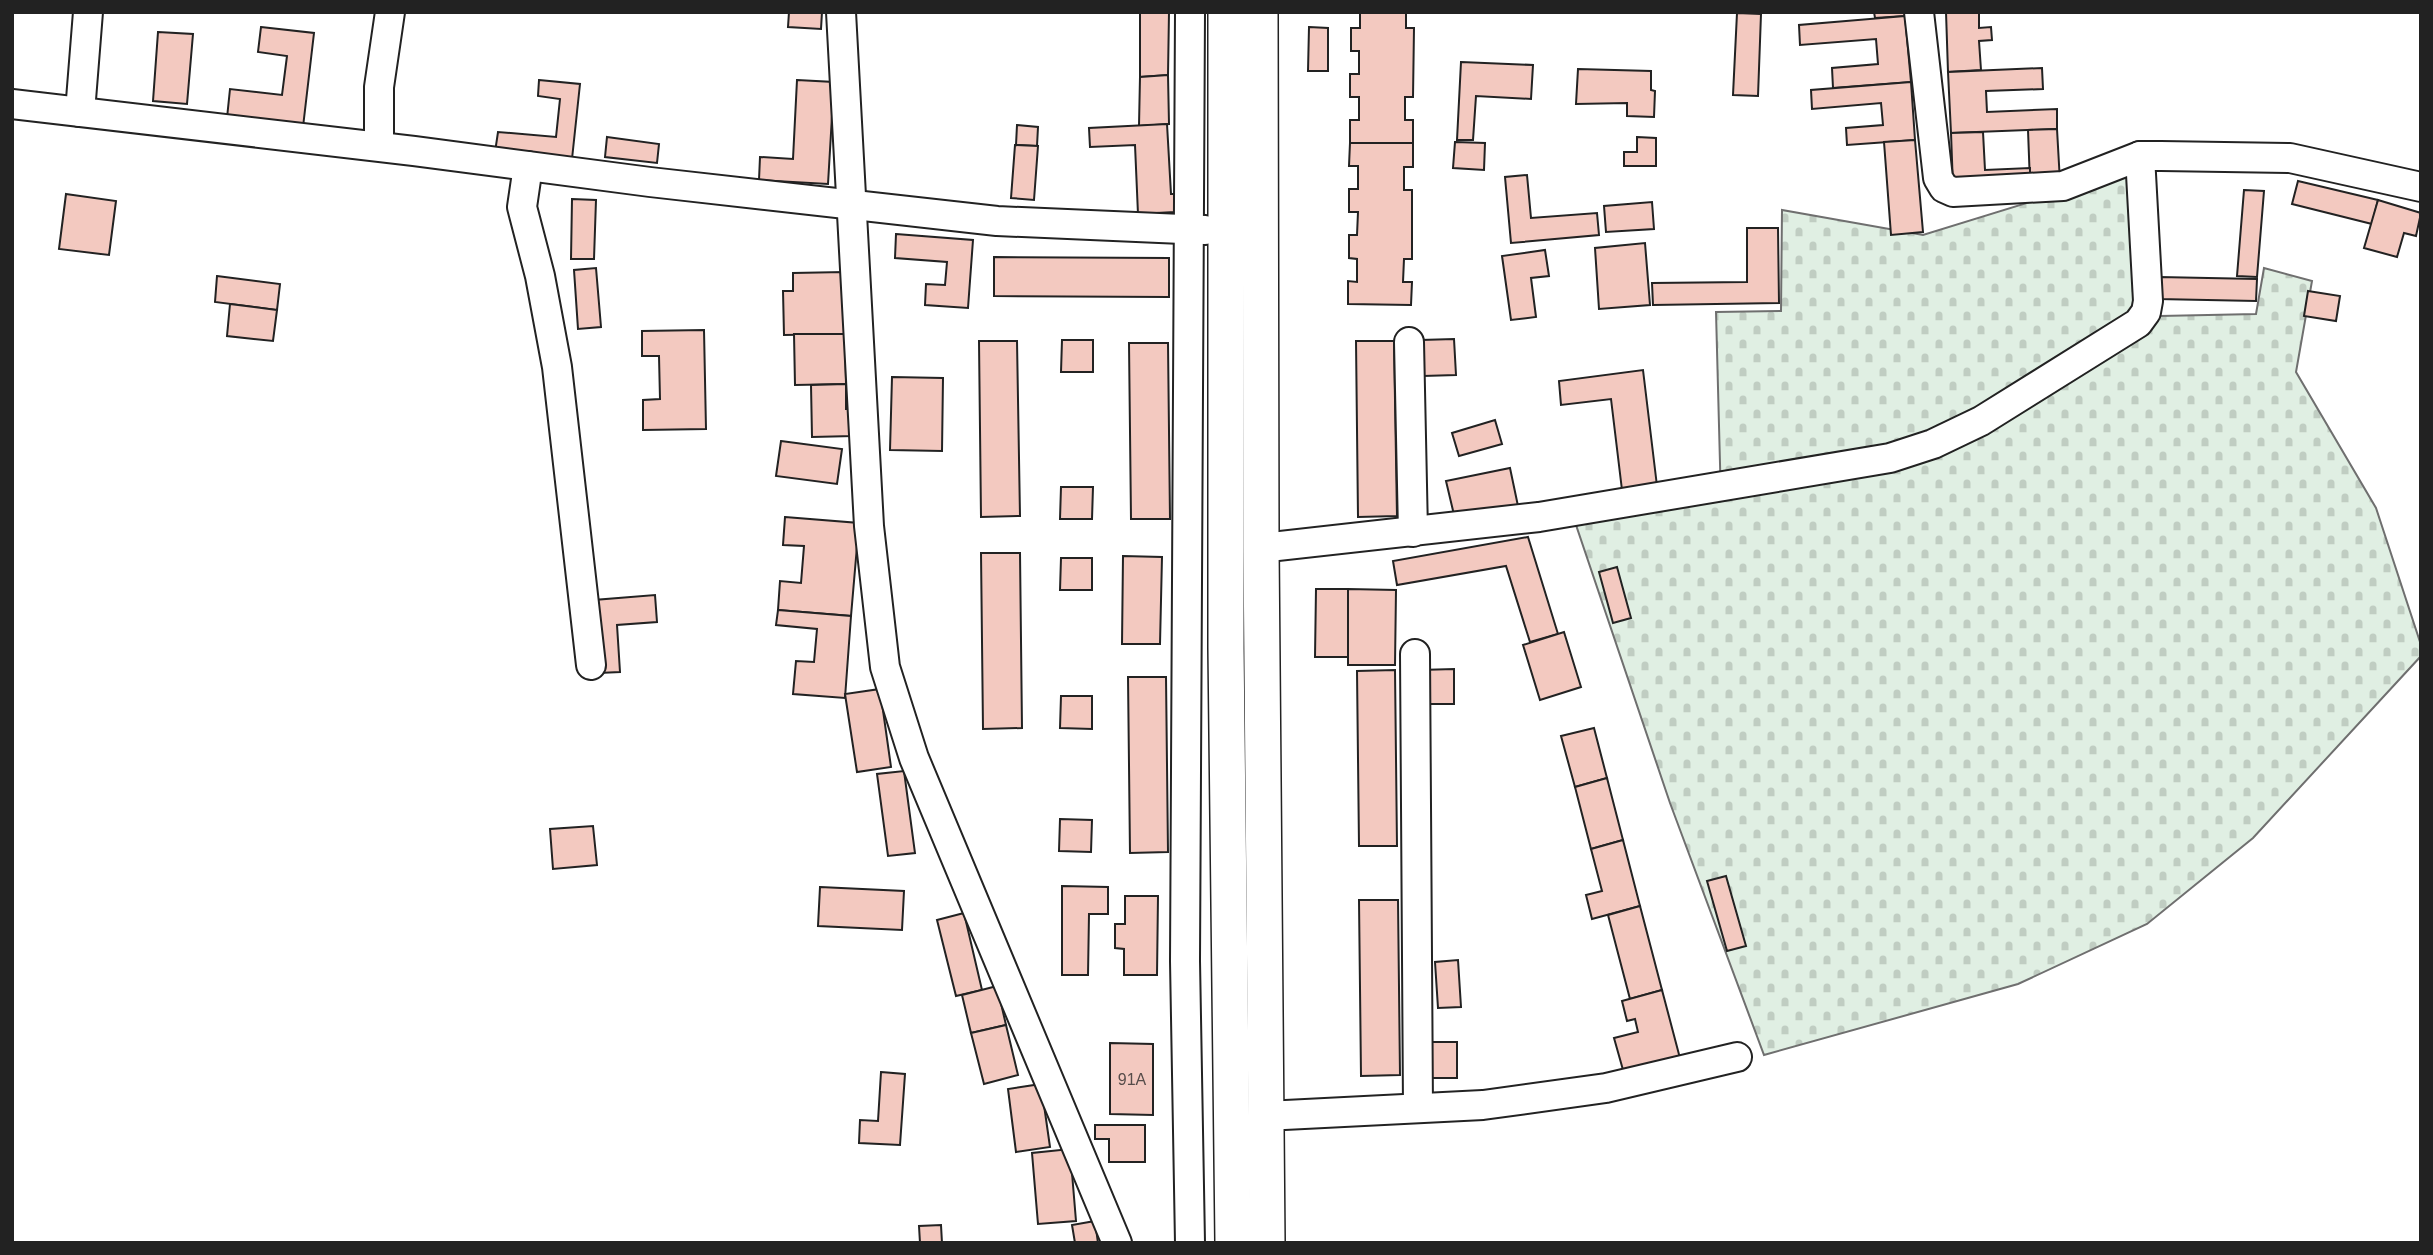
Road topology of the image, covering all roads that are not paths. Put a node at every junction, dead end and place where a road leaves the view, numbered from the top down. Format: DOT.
graph roads {
  1 [pos="88,12"];
  2 [pos="390,12"];
  3 [pos="841,12"];
  4 [pos="1190,12"];
  5 [pos="1226,12"];
  6 [pos="1260,12"];
  7 [pos="1919,12"];
  8 [pos="12,104"];
  9 [pos="80,112"];
  10 [pos="379,146"];
  11 [pos="2140,156"];
  12 [pos="528,166"];
  13 [pos="2421,187"];
  14 [pos="851,204"];
  15 [pos="1189,230"];
  16 [pos="1226,231"];
  17 [pos="1409,342"];
  18 [pos="1413,532"];
  19 [pos="1261,548"];
  20 [pos="1226,648"];
  21 [pos="1186,650"];
  22 [pos="1415,654"];
  23 [pos="591,665"];
  24 [pos="1737,1057"];
  25 [pos="1418,1108"];
  26 [pos="1266,1116"];
  27 [pos="1117,1243"];
  28 [pos="1191,1243"];
  29 [pos="1233,1243"];
  30 [pos="1267,1243"];
  1 -- 9 [label="street"];
  2 -- 10 [label="street"];
  3 -- 14 [label="street"];
  4 -- 15 [label="street"];
  5 -- 16 [label="main road"];
  6 -- 19 [label="main road"];
  7 -- 11 [label="street"];
  8 -- 9 [label="street"];
  9 -- 10 [label="street"];
  10 -- 12 [label="street"];
  11 -- 13 [label="street"];
  11 -- 18 [label="street"];
  12 -- 14 [label="street"];
  12 -- 23 [label="street"];
  14 -- 15 [label="street"];
  14 -- 27 [label="street"];
  15 -- 16 [label="street"];
  15 -- 21 [label="street"];
  16 -- 20 [label="main road"];
  17 -- 18 [label="street"];
  18 -- 19 [label="street"];
  19 -- 26 [label="main road"];
  20 -- 21 [label="street"];
  20 -- 29 [label="main road"];
  21 -- 28 [label="street"];
  22 -- 25 [label="street"];
  24 -- 25 [label="street"];
  25 -- 26 [label="street"];
  26 -- 30 [label="main road"];
}
